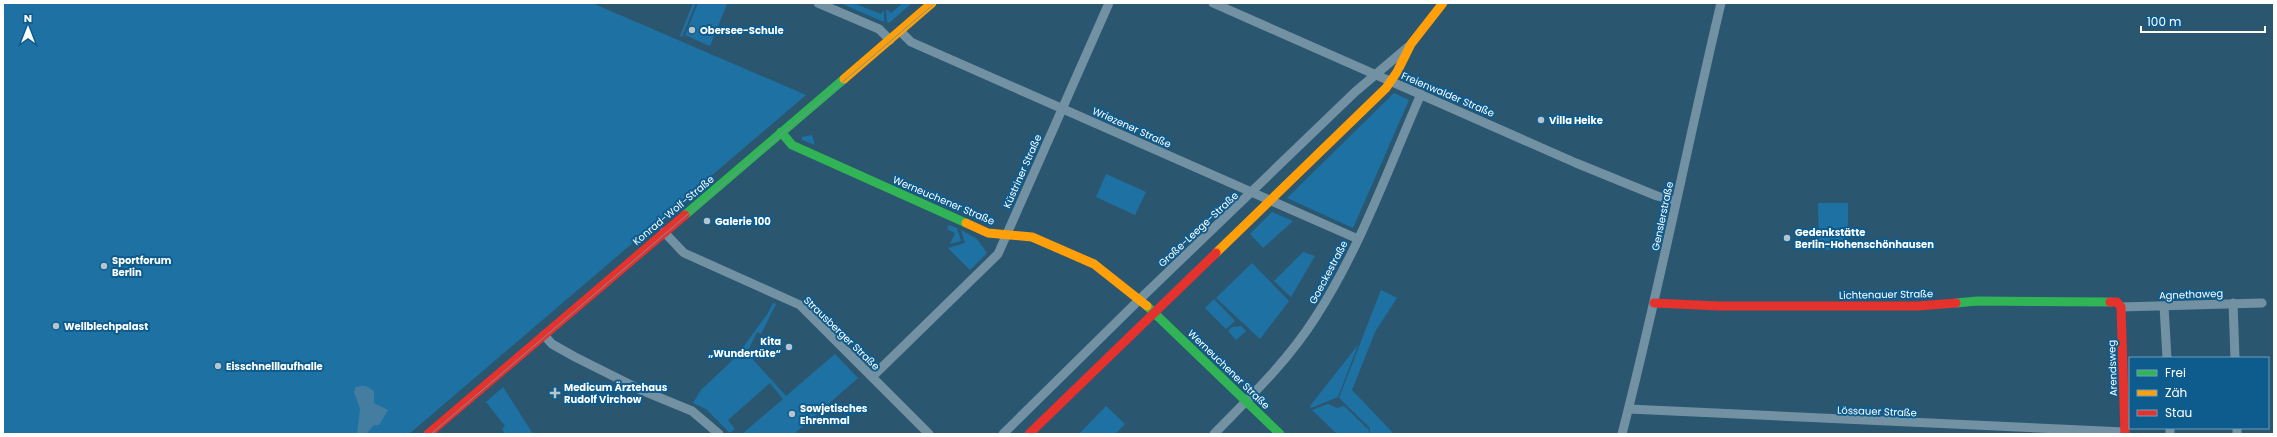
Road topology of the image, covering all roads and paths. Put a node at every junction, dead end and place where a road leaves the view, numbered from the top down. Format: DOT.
graph roads {
  1 [pos="818,3"];
  2 [pos="932,3"];
  3 [pos="1109,3"];
  4 [pos="1213,3"];
  5 [pos="1443,3"];
  6 [pos="1721,3"];
  7 [pos="900,31"];
  8 [pos="890,40"];
  9 [pos="1411,44"];
  10 [pos="1375,74"];
  11 [pos="1391,82"];
  12 [pos="1421,94"];
  13 [pos="1062,109"];
  14 [pos="782,132"];
  15 [pos="1253,192"];
  16 [pos="1270,200"];
  17 [pos="1676,201"];
  18 [pos="664,232"];
  19 [pos="1006,235"];
  20 [pos="1358,239"];
  21 [pos="1140,299"];
  22 [pos="1654,303"];
  23 [pos="2233,303"];
  24 [pos="2262,303"];
  25 [pos="2119,304"];
  26 [pos="2164,306"];
  27 [pos="1155,312"];
  28 [pos="544,335"];
  29 [pos="2167,357"];
  30 [pos="2235,357"];
  31 [pos="872,377"];
  32 [pos="1247,400"];
  33 [pos="1629,410"];
  34 [pos="2125,433"];
  35 [pos="428,434"];
  36 [pos="719,434"];
  37 [pos="929,434"];
  38 [pos="1003,434"];
  39 [pos="1029,434"];
  40 [pos="1214,434"];
  41 [pos="1280,434"];
  42 [pos="1622,434"];
  1 -- 8 [label="street"];
  2 -- 7 [label="street, Konrad-Wolf-Straße"];
  3 -- 13 [label="street, Küstriner Straße"];
  4 -- 10 [label="street, Freienwalder Straße"];
  5 -- 9 [label="street, Große-Leege-Straße"];
  6 -- 17 [label="street, Genslerstraße"];
  7 -- 8 [label="street, Konrad-Wolf-Straße"];
  7 -- 13 [label="street, Wriezener Straße"];
  8 -- 14 [label="street, Konrad-Wolf-Straße"];
  9 -- 10 [label="street, Große-Leege-Straße"];
  9 -- 11 [label="street, Große-Leege-Straße"];
  10 -- 11 [label="street, Freienwalder Straße"];
  10 -- 15 [label="street, Große-Leege-Straße"];
  11 -- 12 [label="street, Freienwalder Straße"];
  11 -- 16 [label="street, Große-Leege-Straße"];
  12 -- 17 [label="street, Freienwalder Straße"];
  12 -- 20 [label="street, Goeckestraße"];
  13 -- 15 [label="street, Wriezener Straße"];
  13 -- 19 [label="street, Küstriner Straße"];
  14 -- 18 [label="street, Konrad-Wolf-Straße"];
  14 -- 19 [label="street, Werneuchener Straße"];
  15 -- 16 [label="street, Wriezener Straße"];
  15 -- 21 [label="street, Große-Leege-Straße"];
  16 -- 20 [label="street, Wriezener Straße"];
  16 -- 27 [label="street, Große-Leege-Straße"];
  17 -- 22 [label="street, Genslerstraße"];
  18 -- 28 [label="street, Konrad-Wolf-Straße"];
  18 -- 31 [label="street, Strausberger Straße"];
  19 -- 21 [label="street, Werneuchener Straße"];
  19 -- 31 [label="street, Küstriner Straße"];
  20 -- 32 [label="street, Goeckestraße"];
  21 -- 27 [label="street, Werneuchener Straße"];
  21 -- 38 [label="street, Große-Leege-Straße"];
  22 -- 25 [label="street, Lichtenauer Straße"];
  22 -- 33 [label="street, Genslerstraße"];
  23 -- 24 [label="street, Agnethaweg"];
  23 -- 26 [label="street, Agnethaweg"];
  23 -- 30 [label="street"];
  25 -- 26 [label="street, Agnethaweg"];
  25 -- 34 [label="street, Arendsweg"];
  26 -- 29 [label="street"];
  27 -- 32 [label="street, Werneuchener Straße"];
  27 -- 39 [label="street, Große-Leege-Straße"];
  28 -- 35 [label="street, Konrad-Wolf-Straße"];
  28 -- 36 [label="street"];
  31 -- 37 [label="street, Strausberger Straße"];
  32 -- 40 [label="street, Goeckestraße"];
  32 -- 41 [label="street, Werneuchener Straße"];
  33 -- 34 [label="street, Lössauer Straße"];
  33 -- 42 [label="street, Genslerstraße"];
}
